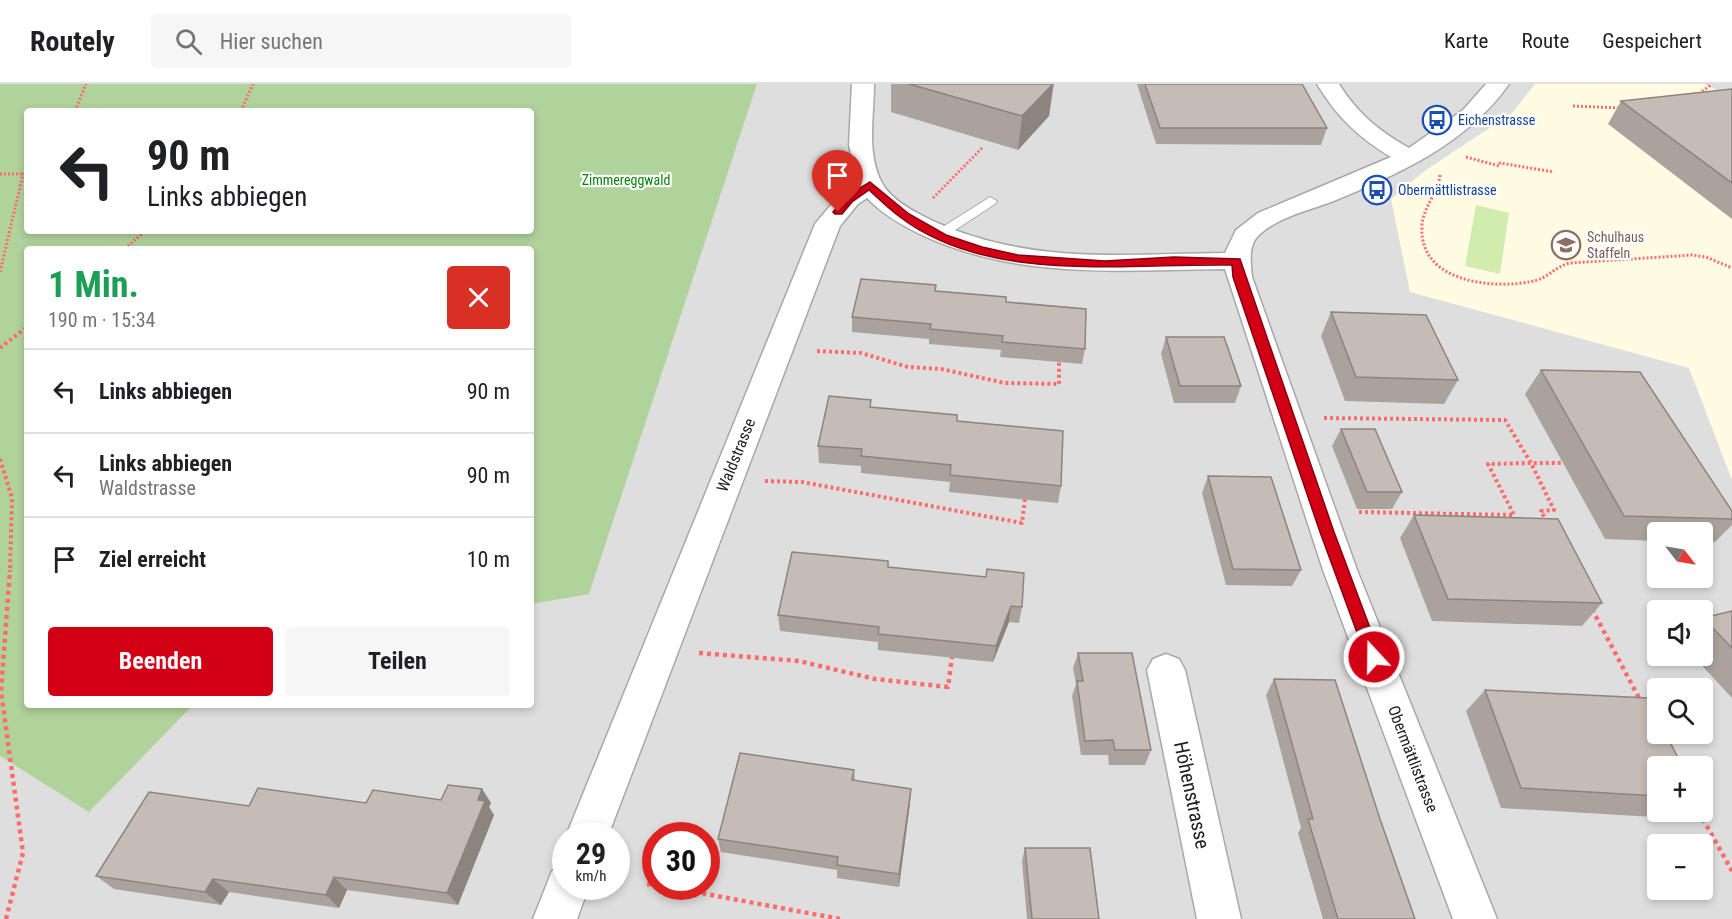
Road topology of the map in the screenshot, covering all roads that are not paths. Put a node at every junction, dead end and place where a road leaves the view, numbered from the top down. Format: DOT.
graph roads {
  1 [pos="863,84"];
  2 [pos="1328,84"];
  3 [pos="1498,84"];
  4 [pos="1408,157"];
  5 [pos="870,185"];
  6 [pos="990,201"];
  7 [pos="938,235"];
  8 [pos="1237,261"];
  9 [pos="1166,670"];
  10 [pos="593,822"];
  11 [pos="562,900"];
  12 [pos="555,919"];
  13 [pos="1219,919"];
  14 [pos="1475,919"];
  1 -- 5 [label="street"];
  2 -- 4 [label="street"];
  3 -- 4 [label="street"];
  4 -- 8 [label="street"];
  5 -- 7 [label="street"];
  5 -- 10 [label="street, Waldstrasse"];
  6 -- 7 [label="lane"];
  7 -- 8 [label="street"];
  8 -- 14 [label="street, Obermättlistrasse"];
  9 -- 13 [label="street, Höhenstrasse"];
  11 -- 12 [label="street"];
}
